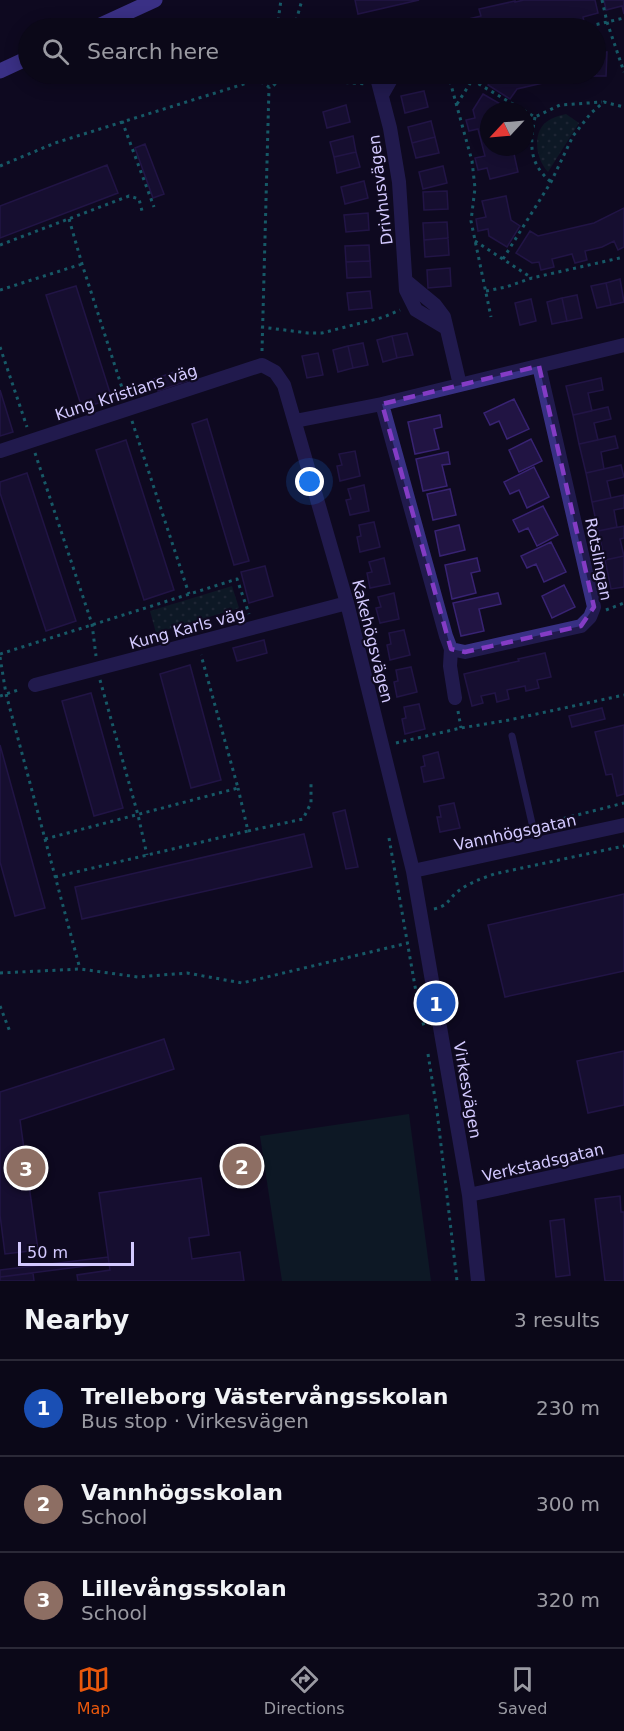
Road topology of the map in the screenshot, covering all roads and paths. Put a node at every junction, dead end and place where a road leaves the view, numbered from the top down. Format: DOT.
graph roads {
  1 [pos="155,0"];
  2 [pos="281,0"];
  3 [pos="302,0"];
  4 [pos="602,0"];
  5 [pos="116,18"];
  6 [pos="278,18"];
  7 [pos="297,18"];
  8 [pos="624,18"];
  9 [pos="607,22"];
  10 [pos="18,63"];
  11 [pos="0,71"];
  12 [pos="624,72"];
  13 [pos="244,84"];
  14 [pos="262,84"];
  15 [pos="275,84"];
  16 [pos="379,84"];
  17 [pos="451,84"];
  18 [pos="470,84"];
  19 [pos="479,84"];
  20 [pos="269,87"];
  21 [pos="604,102"];
  22 [pos="457,104"];
  23 [pos="624,106"];
  24 [pos="535,117"];
  25 [pos="122,121"];
  26 [pos="0,166"];
  27 [pos="550,182"];
  28 [pos="154,207"];
  29 [pos="142,211"];
  30 [pos="69,219"];
  31 [pos="475,241"];
  32 [pos="0,245"];
  33 [pos="624,256"];
  34 [pos="503,259"];
  35 [pos="82,264"];
  36 [pos="532,278"];
  37 [pos="406,282"];
  38 [pos="0,290"];
  39 [pos="485,291"];
  40 [pos="413,305"];
  41 [pos="491,317"];
  42 [pos="261,327"];
  43 [pos="447,328"];
  44 [pos="624,345"];
  45 [pos="0,347"];
  46 [pos="262,365"];
  47 [pos="539,366"];
  48 [pos="460,385"];
  49 [pos="382,404"];
  50 [pos="129,409"];
  51 [pos="295,421"];
  52 [pos="31,440"];
  53 [pos="0,451"];
  54 [pos="189,594"];
  55 [pos="347,603"];
  56 [pos="92,624"];
  57 [pos="253,628"];
  58 [pos="197,643"];
  59 [pos="451,649"];
  60 [pos="0,655"];
  61 [pos="97,669"];
  62 [pos="35,685"];
  63 [pos="6,694"];
  64 [pos="624,695"];
  65 [pos="0,696"];
  66 [pos="456,698"];
  67 [pos="512,736"];
  68 [pos="383,746"];
  69 [pos="310,783"];
  70 [pos="238,788"];
  71 [pos="624,802"];
  72 [pos="138,814"];
  73 [pos="624,825"];
  74 [pos="533,826"];
  75 [pos="248,831"];
  76 [pos="388,833"];
  77 [pos="45,839"];
  78 [pos="537,845"];
  79 [pos="624,846"];
  80 [pos="147,855"];
  81 [pos="413,871"];
  82 [pos="55,877"];
  83 [pos="421,913"];
  84 [pos="403,916"];
  85 [pos="408,944"];
  86 [pos="80,969"];
  87 [pos="0,973"];
  88 [pos="0,1006"];
  89 [pos="424,1029"];
  90 [pos="10,1032"];
  91 [pos="428,1052"];
  92 [pos="624,1161"];
  93 [pos="469,1195"];
  94 [pos="457,1281"];
  95 [pos="478,1281"];
  1 -- 5 [label="main road"];
  2 -- 6 [label="path"];
  3 -- 7 [label="path"];
  4 -- 9 [label="path"];
  8 -- 9 [label="path"];
  9 -- 12 [label="path"];
  10 -- 11 [label="main road"];
  13 -- 25 [label="path"];
  14 -- 20 [label="path"];
  15 -- 20 [label="path"];
  16 -- 37 [label="street, Drivhusvägen"];
  17 -- 22 [label="path"];
  18 -- 22 [label="path"];
  19 -- 24 [label="path"];
  20 -- 42 [label="path"];
  21 -- 23 [label="path"];
  21 -- 24 [label="path"];
  21 -- 27 [label="path"];
  22 -- 31 [label="path"];
  24 -- 27 [label="path"];
  25 -- 26 [label="path"];
  25 -- 28 [label="path"];
  27 -- 34 [label="path"];
  29 -- 30 [label="path"];
  30 -- 32 [label="path"];
  30 -- 35 [label="path"];
  31 -- 34 [label="path"];
  31 -- 39 [label="path"];
  33 -- 36 [label="path"];
  34 -- 36 [label="path"];
  35 -- 38 [label="path"];
  35 -- 50 [label="path"];
  36 -- 39 [label="path"];
  37 -- 40 [label="street, Drivhusvägen"];
  37 -- 43 [label="street"];
  39 -- 41 [label="path"];
  40 -- 42 [label="path"];
  40 -- 43 [label="street"];
  42 -- 46 [label="path"];
  43 -- 48 [label="street"];
  44 -- 47 [label="street"];
  45 -- 52 [label="path"];
  46 -- 50 [label="street, Kung Kristians väg"];
  46 -- 51 [label="street, Kakehögsvägen"];
  47 -- 48 [label="street"];
  47 -- 59 [label="street, Rotslingan"];
  48 -- 49 [label="street"];
  49 -- 51 [label="street"];
  49 -- 59 [label="street"];
  50 -- 52 [label="street, Kung Kristians väg"];
  50 -- 54 [label="path"];
  51 -- 55 [label="street, Kakehögsvägen"];
  52 -- 53 [label="street, Kung Kristians väg"];
  52 -- 56 [label="path"];
  54 -- 56 [label="path"];
  54 -- 57 [label="path"];
  55 -- 57 [label="street, Kung Karls väg"];
  55 -- 68 [label="street, Kakehögsvägen"];
  56 -- 60 [label="path"];
  56 -- 61 [label="path"];
  57 -- 58 [label="street, Kung Karls väg"];
  58 -- 61 [label="street, Kung Karls väg"];
  58 -- 70 [label="path"];
  59 -- 66 [label="street"];
  60 -- 63 [label="path"];
  61 -- 62 [label="street, Kung Karls väg"];
  61 -- 72 [label="path"];
  62 -- 63 [label="path"];
  63 -- 65 [label="path"];
  63 -- 77 [label="path"];
  64 -- 68 [label="path"];
  67 -- 74 [label="lane"];
  68 -- 81 [label="street, Kakehögsvägen"];
  69 -- 75 [label="path"];
  70 -- 72 [label="path"];
  70 -- 75 [label="path"];
  71 -- 74 [label="path"];
  72 -- 77 [label="path"];
  72 -- 80 [label="path"];
  73 -- 78 [label="street, Vannhögsgatan"];
  74 -- 78 [label="lane"];
  75 -- 80 [label="path"];
  76 -- 84 [label="path"];
  77 -- 82 [label="path"];
  78 -- 81 [label="street, Vannhögsgatan"];
  79 -- 83 [label="path"];
  80 -- 82 [label="path"];
  81 -- 83 [label="street, Virkesvägen"];
  82 -- 86 [label="path"];
  83 -- 84 [label="path"];
  83 -- 93 [label="street, Virkesvägen"];
  84 -- 85 [label="path"];
  85 -- 86 [label="path"];
  85 -- 89 [label="path"];
  86 -- 87 [label="path"];
  88 -- 90 [label="path"];
  91 -- 94 [label="path"];
  92 -- 93 [label="street, Verkstadsgatan"];
  93 -- 95 [label="street, Virkesvägen"];
}
